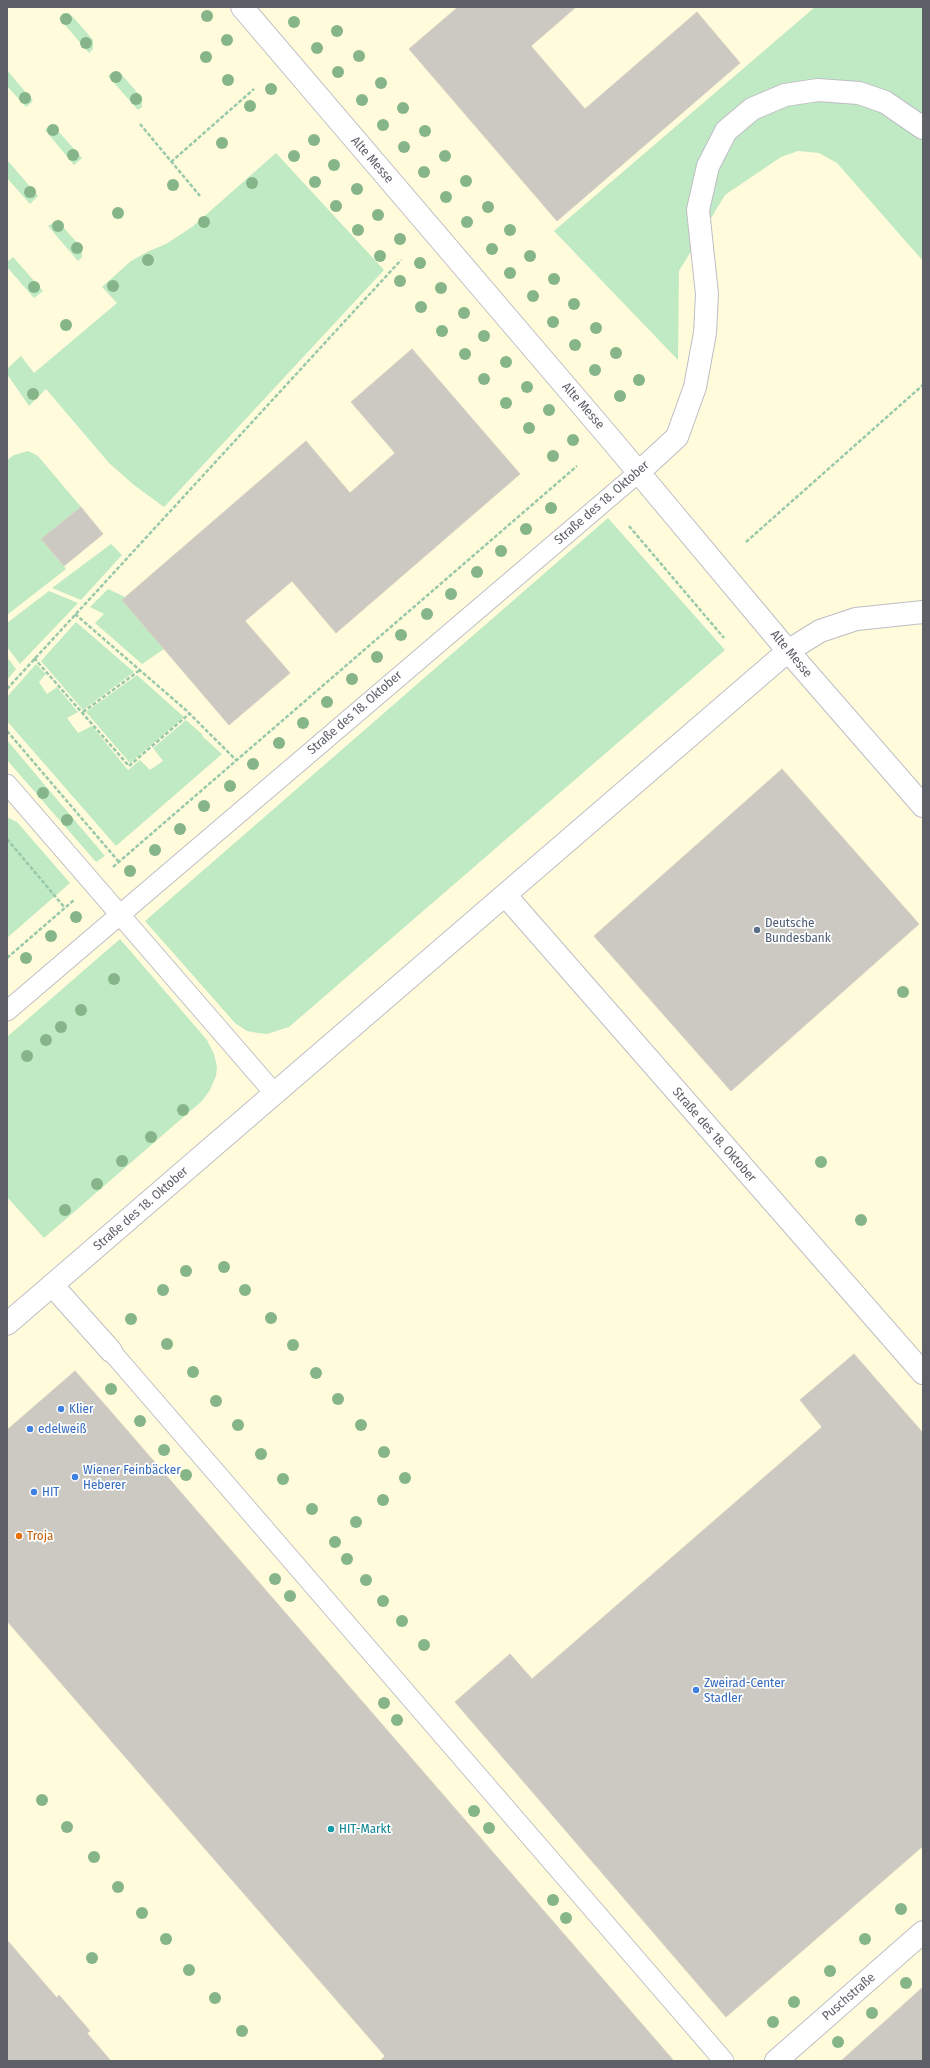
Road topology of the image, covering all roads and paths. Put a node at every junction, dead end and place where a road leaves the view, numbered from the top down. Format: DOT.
graph roads {
  1 [pos="242,7"];
  2 [pos="254,89"];
  3 [pos="140,124"];
  4 [pos="923,128"];
  5 [pos="171,162"];
  6 [pos="200,196"];
  7 [pos="401,260"];
  8 [pos="923,385"];
  9 [pos="577,466"];
  10 [pos="639,472"];
  11 [pos="629,526"];
  12 [pos="746,542"];
  13 [pos="923,612"];
  14 [pos="75,614"];
  15 [pos="724,638"];
  16 [pos="788,651"];
  17 [pos="34,658"];
  18 [pos="140,670"];
  19 [pos="7,689"];
  20 [pos="82,712"];
  21 [pos="189,714"];
  22 [pos="7,732"];
  23 [pos="236,760"];
  24 [pos="7,784"];
  25 [pos="923,806"];
  26 [pos="7,839"];
  27 [pos="119,862"];
  28 [pos="93,884"];
  29 [pos="506,896"];
  30 [pos="65,908"];
  31 [pos="120,916"];
  32 [pos="7,958"];
  33 [pos="7,1011"];
  34 [pos="275,1094"];
  35 [pos="52,1285"];
  36 [pos="7,1324"];
  37 [pos="111,1351"];
  38 [pos="923,1373"];
  39 [pos="923,1932"];
  40 [pos="724,2061"];
  41 [pos="776,2061"];
  1 -- 10 [label="street, Alte Messe"];
  2 -- 5 [label="path"];
  3 -- 5 [label="path"];
  4 -- 10 [label="street, Straße des 18. Oktober"];
  5 -- 6 [label="path"];
  7 -- 14 [label="path"];
  8 -- 12 [label="path"];
  9 -- 23 [label="path"];
  10 -- 16 [label="street, Alte Messe"];
  10 -- 31 [label="lane, Straße des 18. Oktober"];
  11 -- 15 [label="path"];
  13 -- 16 [label="street, Straße des 18. Oktober"];
  14 -- 17 [label="path"];
  14 -- 18 [label="path"];
  16 -- 25 [label="street, Alte Messe"];
  16 -- 29 [label="street, Straße des 18. Oktober"];
  17 -- 19 [label="path"];
  17 -- 20 [label="path"];
  18 -- 20 [label="path"];
  18 -- 21 [label="path"];
  20 -- 21 [label="path"];
  21 -- 23 [label="path"];
  22 -- 27 [label="path"];
  23 -- 27 [label="path"];
  24 -- 28 [label="lane"];
  26 -- 30 [label="path"];
  27 -- 28 [label="path"];
  28 -- 30 [label="path"];
  28 -- 31 [label="lane"];
  29 -- 34 [label="street, Straße des 18. Oktober"];
  29 -- 38 [label="street, Straße des 18. Oktober"];
  30 -- 32 [label="path"];
  31 -- 33 [label="lane, Straße des 18. Oktober"];
  31 -- 34 [label="lane"];
  34 -- 35 [label="street, Straße des 18. Oktober"];
  35 -- 36 [label="street, Straße des 18. Oktober"];
  35 -- 37 [label="street"];
  37 -- 40 [label="lane"];
  39 -- 41 [label="street, Puschstraße"];
}
